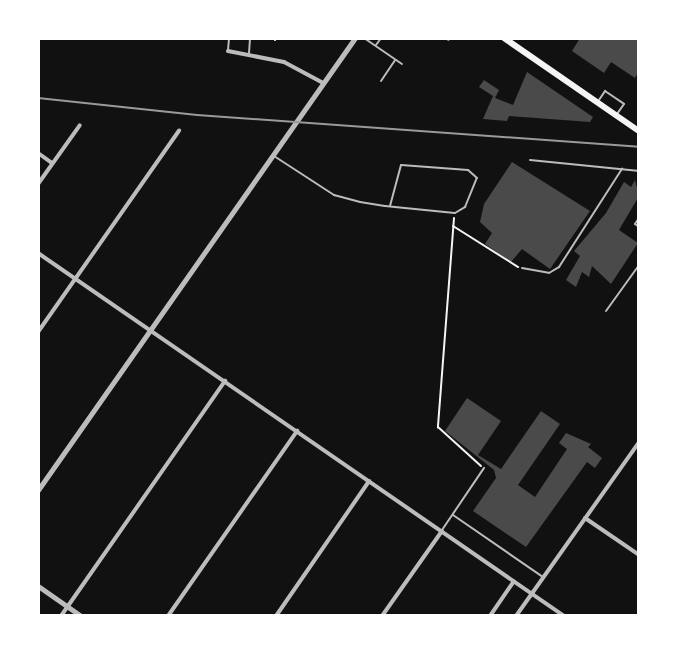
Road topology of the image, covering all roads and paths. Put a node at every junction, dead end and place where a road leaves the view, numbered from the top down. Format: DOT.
graph roads {
  1 [pos="229,38"];
  2 [pos="250,38"];
  3 [pos="355,38"];
  4 [pos="364,38"];
  5 [pos="381,38"];
  6 [pos="504,38"];
  7 [pos="375,46"];
  8 [pos="228,51"];
  9 [pos="249,53"];
  10 [pos="396,59"];
  11 [pos="402,64"];
  12 [pos="381,81"];
  13 [pos="323,83"];
  14 [pos="597,102"];
  15 [pos="616,115"];
  16 [pos="80,125"];
  17 [pos="179,131"];
  18 [pos="639,131"];
  19 [pos="38,153"];
  20 [pos="273,155"];
  21 [pos="530,160"];
  22 [pos="52,163"];
  23 [pos="622,169"];
  24 [pos="639,171"];
  25 [pos="38,184"];
  26 [pos="390,206"];
  27 [pos="455,213"];
  28 [pos="639,218"];
  29 [pos="452,225"];
  30 [pos="639,227"];
  31 [pos="38,253"];
  32 [pos="639,265"];
  33 [pos="522,268"];
  34 [pos="76,278"];
  35 [pos="606,311"];
  36 [pos="149,329"];
  37 [pos="38,332"];
  38 [pos="225,381"];
  39 [pos="297,431"];
  40 [pos="638,442"];
  41 [pos="484,468"];
  42 [pos="369,481"];
  43 [pos="38,490"];
  44 [pos="453,515"];
  45 [pos="585,518"];
  46 [pos="442,531"];
  47 [pos="639,555"];
  48 [pos="543,577"];
  49 [pos="514,581"];
  50 [pos="38,586"];
  51 [pos="532,594"];
  52 [pos="68,606"];
  53 [pos="61,616"];
  54 [pos="81,616"];
  55 [pos="168,616"];
  56 [pos="276,616"];
  57 [pos="382,616"];
  58 [pos="490,616"];
  59 [pos="516,616"];
  60 [pos="564,616"];
  1 -- 8 [label="lane"];
  2 -- 9 [label="lane"];
  3 -- 13 [label="street"];
  4 -- 7 [label="lane"];
  5 -- 7 [label="lane"];
  6 -- 14 [label="main road"];
  7 -- 10 [label="lane"];
  8 -- 9 [label="street"];
  9 -- 13 [label="street"];
  10 -- 11 [label="lane"];
  10 -- 12 [label="lane"];
  13 -- 20 [label="street"];
  14 -- 15 [label="main road"];
  14 -- 15 [label="lane"];
  15 -- 18 [label="main road"];
  16 -- 22 [label="street"];
  17 -- 34 [label="street"];
  19 -- 22 [label="street"];
  20 -- 26 [label="lane"];
  20 -- 36 [label="street"];
  21 -- 23 [label="lane"];
  22 -- 25 [label="street"];
  23 -- 24 [label="lane"];
  23 -- 33 [label="lane"];
  26 -- 27 [label="lane"];
  26 -- 27 [label="lane"];
  27 -- 29 [label="path"];
  28 -- 30 [label="lane"];
  29 -- 33 [label="path"];
  29 -- 41 [label="path"];
  31 -- 34 [label="street"];
  32 -- 35 [label="lane"];
  34 -- 36 [label="street"];
  34 -- 37 [label="street"];
  36 -- 38 [label="street"];
  36 -- 43 [label="street"];
  38 -- 39 [label="street"];
  38 -- 52 [label="street"];
  39 -- 42 [label="street"];
  39 -- 55 [label="street"];
  40 -- 45 [label="street"];
  41 -- 44 [label="lane"];
  42 -- 46 [label="street"];
  42 -- 56 [label="street"];
  44 -- 46 [label="lane"];
  44 -- 48 [label="lane"];
  45 -- 47 [label="street"];
  45 -- 48 [label="street"];
  46 -- 49 [label="street"];
  46 -- 57 [label="street"];
  48 -- 51 [label="street"];
  49 -- 51 [label="street"];
  49 -- 58 [label="street"];
  50 -- 52 [label="street"];
  51 -- 59 [label="street"];
  51 -- 60 [label="street"];
  52 -- 53 [label="street"];
  52 -- 54 [label="street"];
}
